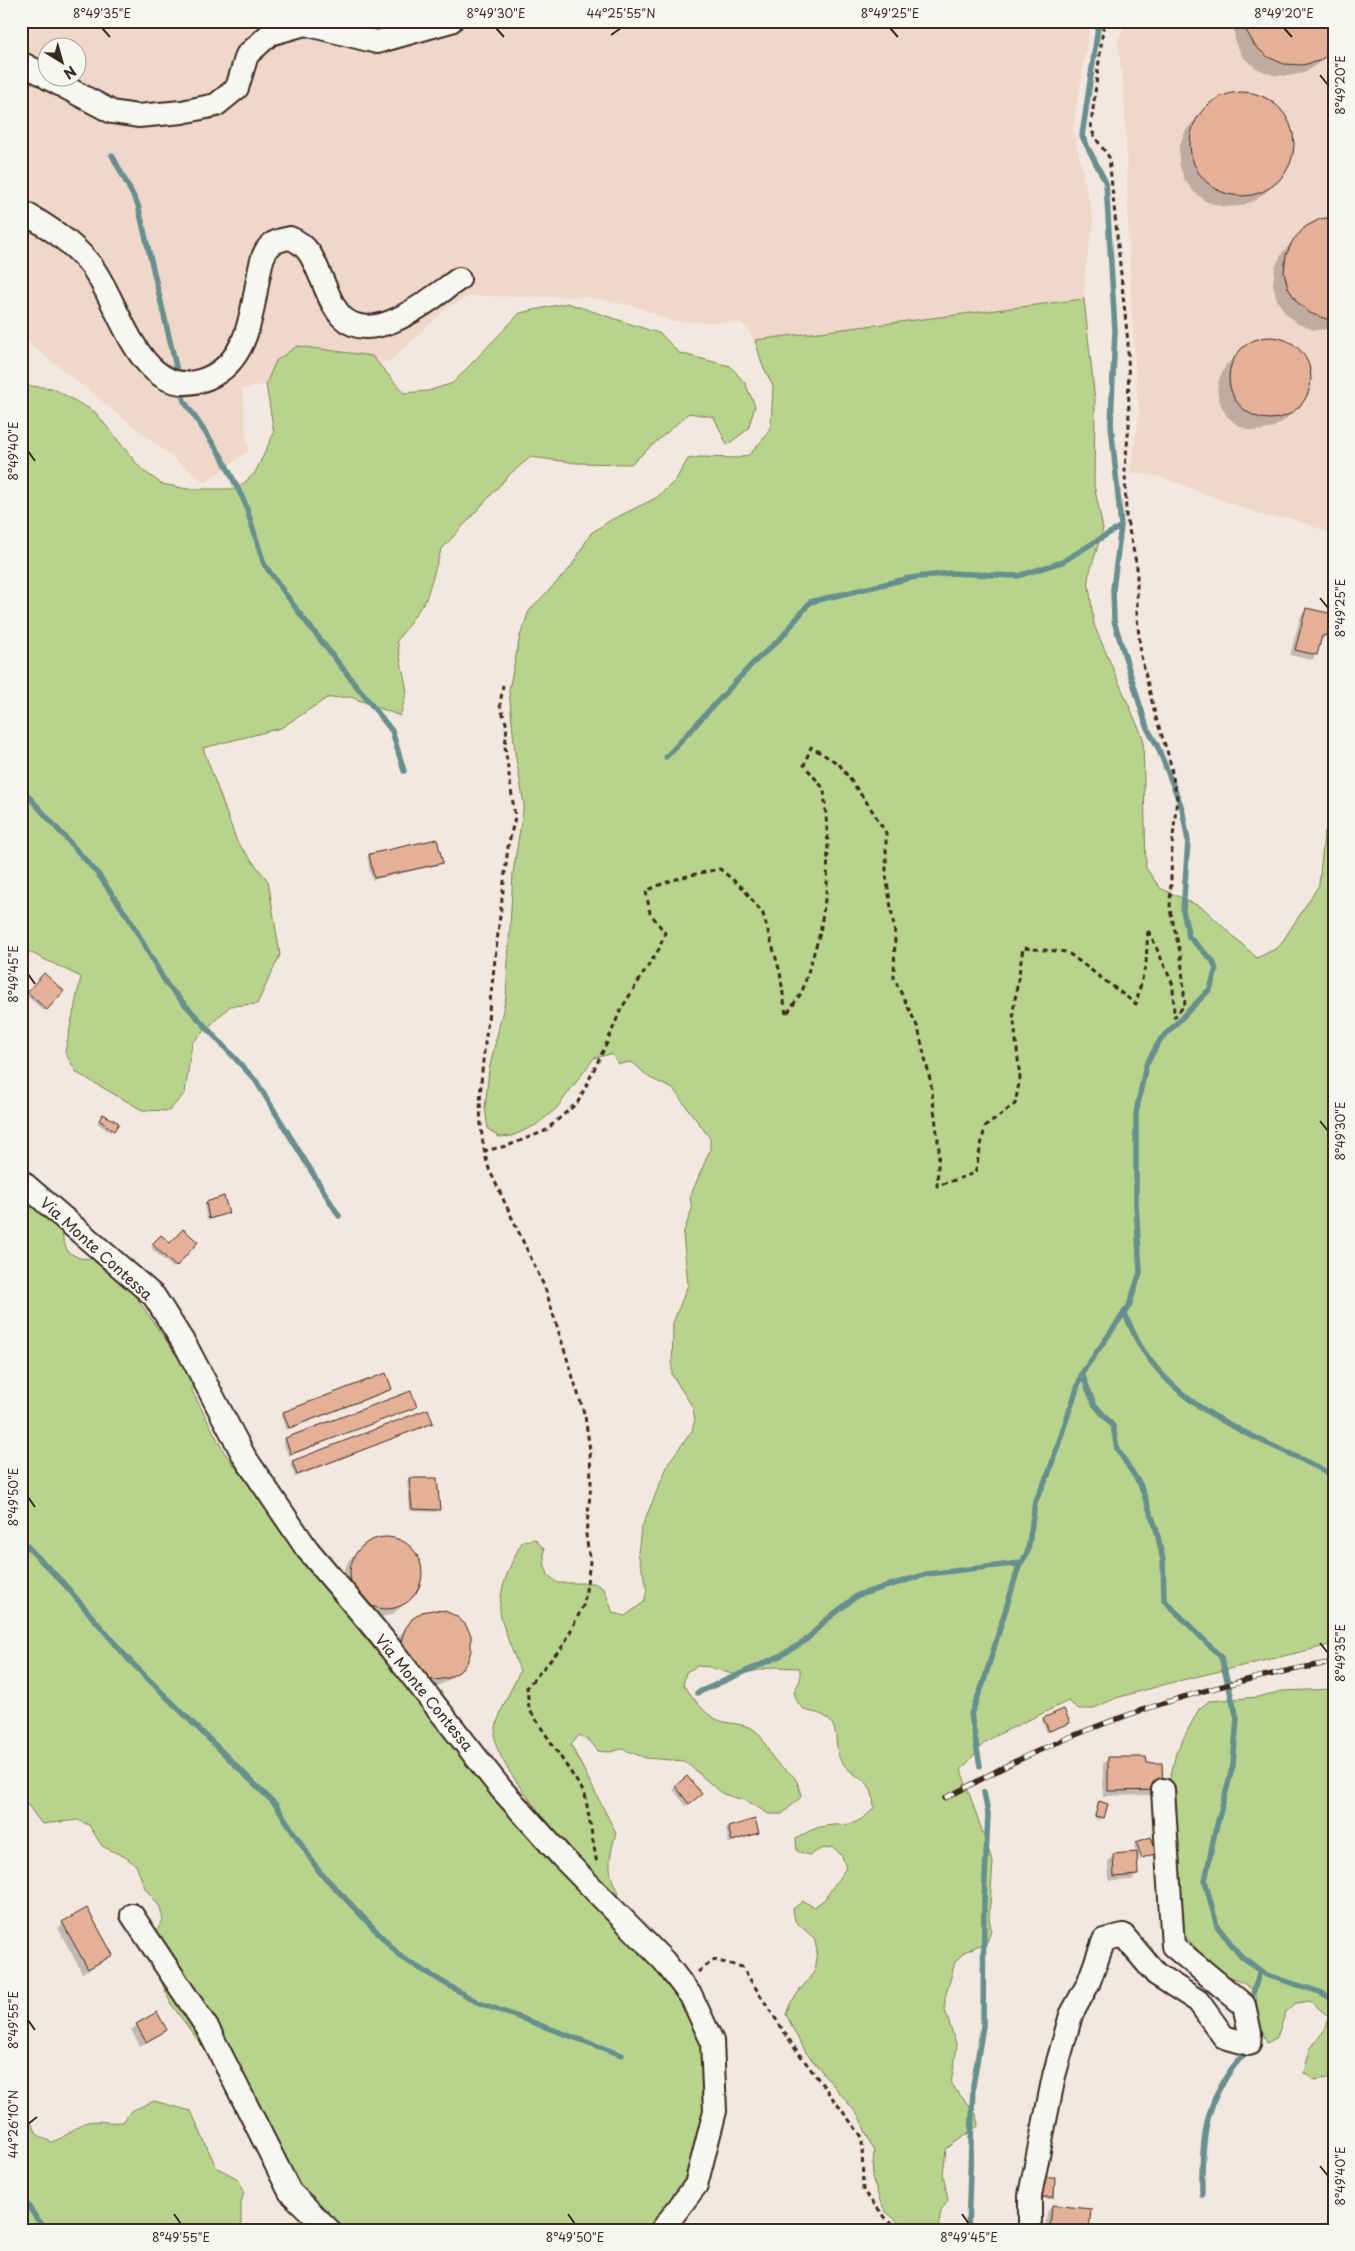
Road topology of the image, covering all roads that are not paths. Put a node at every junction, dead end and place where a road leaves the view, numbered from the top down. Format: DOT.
graph roads {
  1 [pos="451,21"];
  2 [pos="21,63"];
  3 [pos="38,72"];
  4 [pos="68,88"];
  5 [pos="21,211"];
  6 [pos="460,279"];
  7 [pos="21,1181"];
  8 [pos="1163,1790"];
  9 [pos="132,1915"];
  10 [pos="329,2230"];
  11 [pos="662,2230"];
  12 [pos="1030,2230"];
  1 -- 4 [label="street"];
  2 -- 3 [label="street"];
  5 -- 6 [label="street"];
  7 -- 11 [label="street, Via Monte Contessa"];
  8 -- 12 [label="street"];
  9 -- 10 [label="street"];
}
